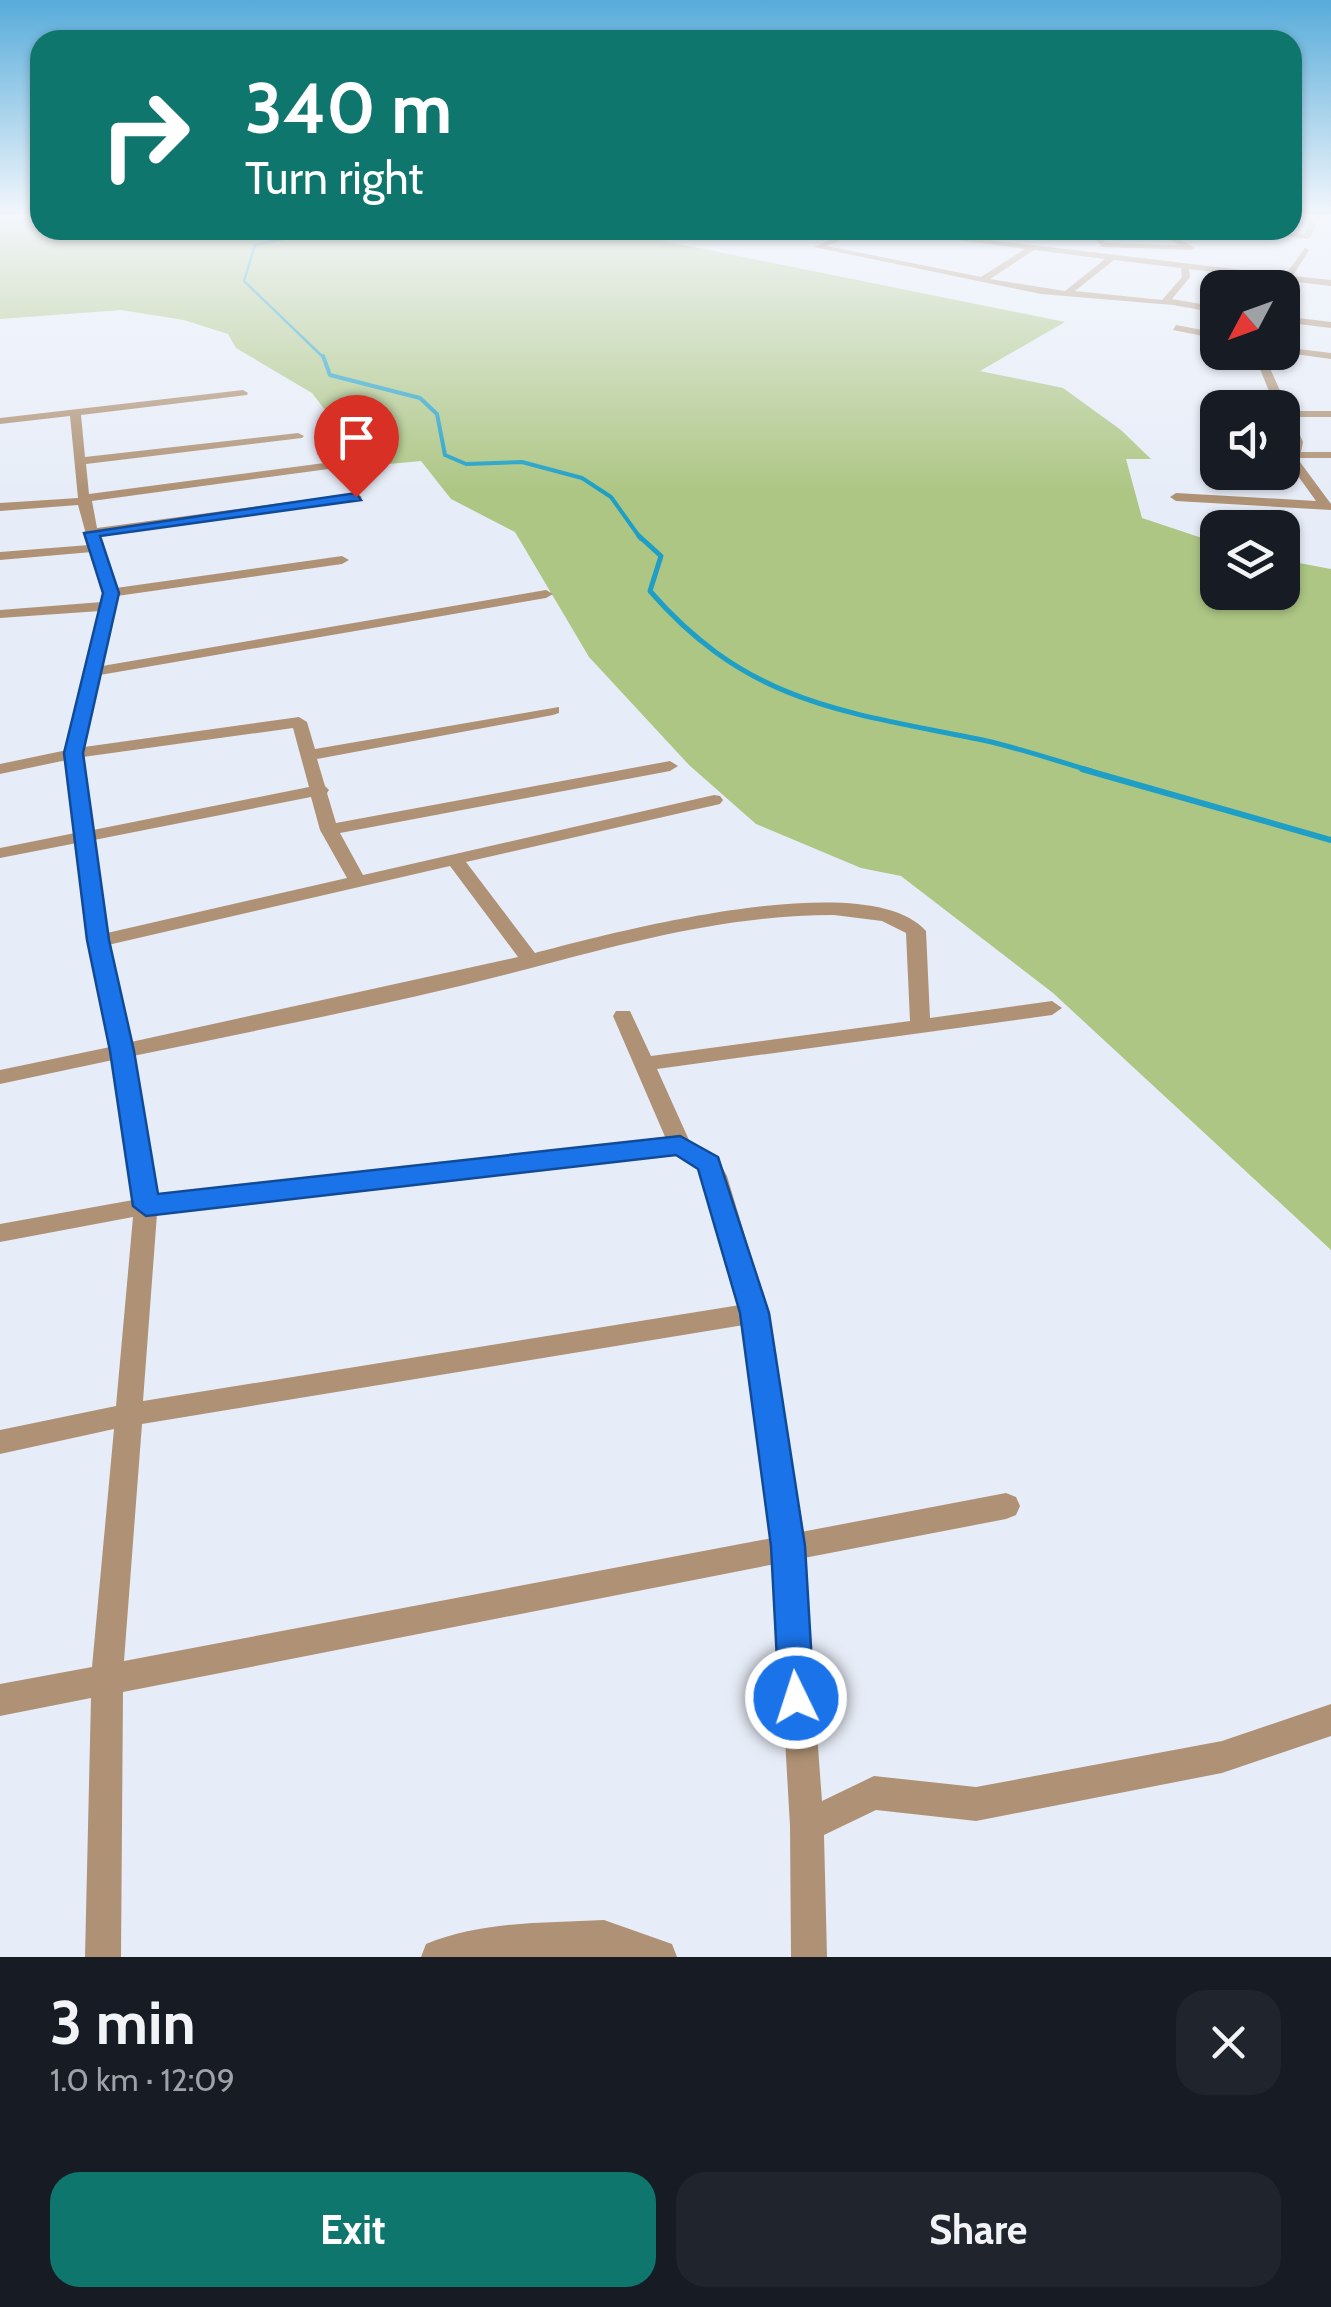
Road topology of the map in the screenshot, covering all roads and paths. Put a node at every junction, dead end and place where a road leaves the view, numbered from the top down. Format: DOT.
graph roads {
  1 [pos="1300,322"];
  2 [pos="1331,325"];
  3 [pos="1176,328"];
  4 [pos="1200,333"];
  5 [pos="1300,352"];
  6 [pos="1331,356"];
  7 [pos="242,393"];
  8 [pos="1300,411"];
  9 [pos="76,414"];
  10 [pos="1331,414"];
  11 [pos="0,421"];
  12 [pos="298,436"];
  13 [pos="1300,455"];
  14 [pos="1331,455"];
  15 [pos="81,461"];
  16 [pos="332,466"];
  17 [pos="1300,469"];
  18 [pos="1176,496"];
  19 [pos="356,497"];
  20 [pos="86,500"];
  21 [pos="0,507"];
  22 [pos="1328,507"];
  23 [pos="93,540"];
  24 [pos="0,556"];
  25 [pos="342,560"];
  26 [pos="546,594"];
  27 [pos="108,600"];
  28 [pos="0,614"];
  29 [pos="93,672"];
  30 [pos="553,710"];
  31 [pos="74,753"];
  32 [pos="310,755"];
  33 [pos="670,766"];
  34 [pos="0,769"];
  35 [pos="321,790"];
  36 [pos="714,800"];
  37 [pos="328,830"];
  38 [pos="85,838"];
  39 [pos="0,853"];
  40 [pos="455,860"];
  41 [pos="358,882"];
  42 [pos="98,940"];
  43 [pos="532,962"];
  44 [pos="1052,1008"];
  45 [pos="623,1016"];
  46 [pos="920,1024"];
  47 [pos="122,1051"];
  48 [pos="643,1064"];
  49 [pos="0,1077"];
  50 [pos="680,1145"];
  51 [pos="146,1206"];
  52 [pos="0,1233"];
  53 [pos="754,1313"];
  54 [pos="130,1414"];
  55 [pos="0,1442"];
  56 [pos="1006,1506"];
  57 [pos="788,1546"];
  58 [pos="107,1677"];
  59 [pos="0,1700"];
  60 [pos="1331,1720"];
  61 [pos="807,1826"];
  62 [pos="512,1949"];
  63 [pos="103,1957"];
  64 [pos="439,1957"];
  65 [pos="659,1957"];
  66 [pos="809,1957"];
  1 -- 2 [label="street"];
  3 -- 4 [label="street"];
  5 -- 6 [label="street"];
  7 -- 9 [label="street"];
  8 -- 10 [label="street"];
  9 -- 11 [label="street"];
  9 -- 15 [label="street"];
  12 -- 15 [label="street"];
  13 -- 14 [label="street"];
  15 -- 20 [label="street"];
  16 -- 20 [label="street"];
  17 -- 22 [label="street"];
  18 -- 22 [label="street"];
  19 -- 23 [label="street"];
  20 -- 21 [label="street"];
  20 -- 23 [label="street"];
  23 -- 24 [label="street"];
  23 -- 27 [label="street"];
  25 -- 27 [label="street"];
  26 -- 29 [label="street"];
  27 -- 28 [label="street"];
  27 -- 29 [label="street"];
  29 -- 31 [label="street"];
  30 -- 32 [label="street"];
  31 -- 32 [label="street"];
  31 -- 34 [label="street"];
  31 -- 38 [label="street"];
  32 -- 35 [label="street"];
  33 -- 37 [label="street"];
  35 -- 37 [label="street"];
  35 -- 38 [label="street"];
  36 -- 40 [label="street"];
  37 -- 41 [label="street"];
  38 -- 39 [label="street"];
  38 -- 42 [label="street"];
  40 -- 41 [label="street"];
  40 -- 43 [label="street"];
  41 -- 42 [label="street"];
  42 -- 47 [label="street"];
  43 -- 46 [label="street"];
  43 -- 47 [label="street"];
  44 -- 46 [label="street"];
  45 -- 48 [label="street"];
  46 -- 48 [label="street"];
  47 -- 49 [label="street"];
  47 -- 51 [label="street"];
  48 -- 50 [label="street"];
  50 -- 51 [label="street"];
  50 -- 53 [label="street"];
  51 -- 52 [label="street"];
  51 -- 54 [label="street"];
  53 -- 54 [label="street"];
  53 -- 57 [label="street"];
  54 -- 55 [label="street"];
  54 -- 58 [label="street"];
  56 -- 57 [label="street"];
  57 -- 58 [label="street"];
  57 -- 61 [label="street"];
  58 -- 59 [label="street"];
  58 -- 63 [label="street"];
  60 -- 61 [label="street"];
  61 -- 66 [label="street"];
  62 -- 64 [label="street"];
  62 -- 65 [label="street"];
}
